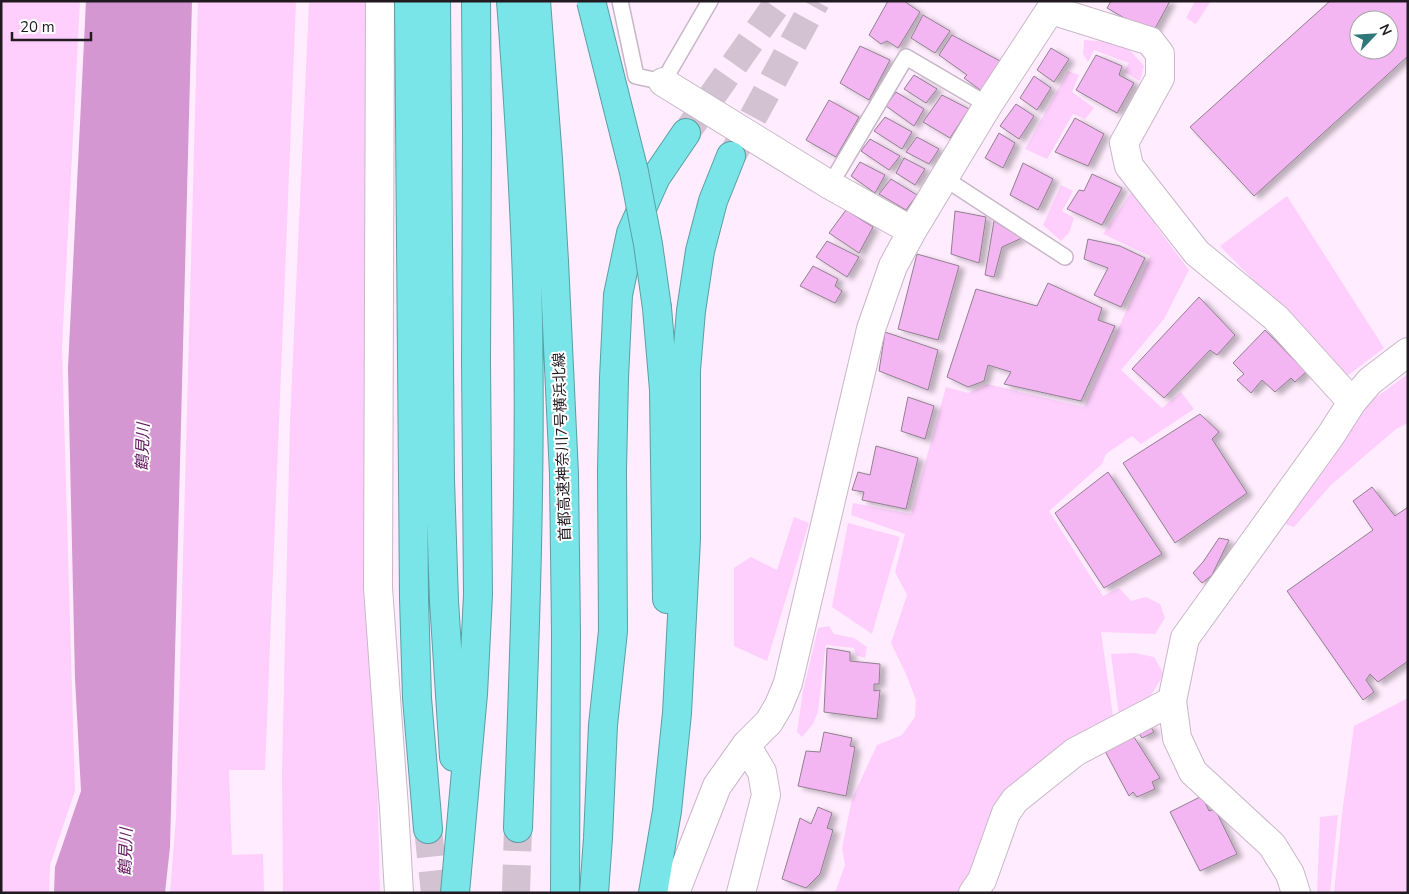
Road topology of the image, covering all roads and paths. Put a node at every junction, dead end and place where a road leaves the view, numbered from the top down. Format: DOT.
graph roads {
  1 [pos="380,1"];
  2 [pos="409,1"];
  3 [pos="436,1"];
  4 [pos="476,1"];
  5 [pos="511,1"];
  6 [pos="536,1"];
  7 [pos="591,1"];
  8 [pos="620,1"];
  9 [pos="710,1"];
  10 [pos="1054,6"];
  11 [pos="663,82"];
  12 [pos="988,105"];
  13 [pos="686,133"];
  14 [pos="731,156"];
  15 [pos="944,178"];
  16 [pos="830,185"];
  17 [pos="912,231"];
  18 [pos="1065,257"];
  19 [pos="1408,352"];
  20 [pos="1352,402"];
  21 [pos="1172,701"];
  22 [pos="746,745"];
  23 [pos="667,811"];
  24 [pos="518,828"];
  25 [pos="428,829"];
  26 [pos="455,888"];
  27 [pos="399,893"];
  28 [pos="566,893"];
  29 [pos="594,893"];
  30 [pos="653,893"];
  31 [pos="676,893"];
  32 [pos="741,893"];
  33 [pos="973,893"];
  34 [pos="1296,893"];
  1 -- 27 [label="street"];
  2 -- 25 [label="highway"];
  3 -- 26 [label="highway"];
  4 -- 26 [label="highway"];
  5 -- 24 [label="highway, 首都高速神奈川7号横浜北線"];
  6 -- 28 [label="highway, 首都高速神奈川7号横浜北線"];
  7 -- 23 [label="highway, bridge"];
  8 -- 11 [label="lane"];
  9 -- 11 [label="lane"];
  10 -- 12 [label="street"];
  10 -- 20 [label="street"];
  11 -- 16 [label="street"];
  12 -- 15 [label="street"];
  12 -- 16 [label="lane"];
  13 -- 29 [label="highway"];
  14 -- 23 [label="highway"];
  15 -- 17 [label="street"];
  15 -- 18 [label="lane"];
  16 -- 17 [label="street"];
  17 -- 22 [label="street"];
  19 -- 20 [label="street"];
  20 -- 21 [label="street"];
  21 -- 33 [label="street"];
  21 -- 34 [label="street"];
  22 -- 31 [label="street"];
  22 -- 32 [label="street"];
  23 -- 30 [label="highway"];
}
